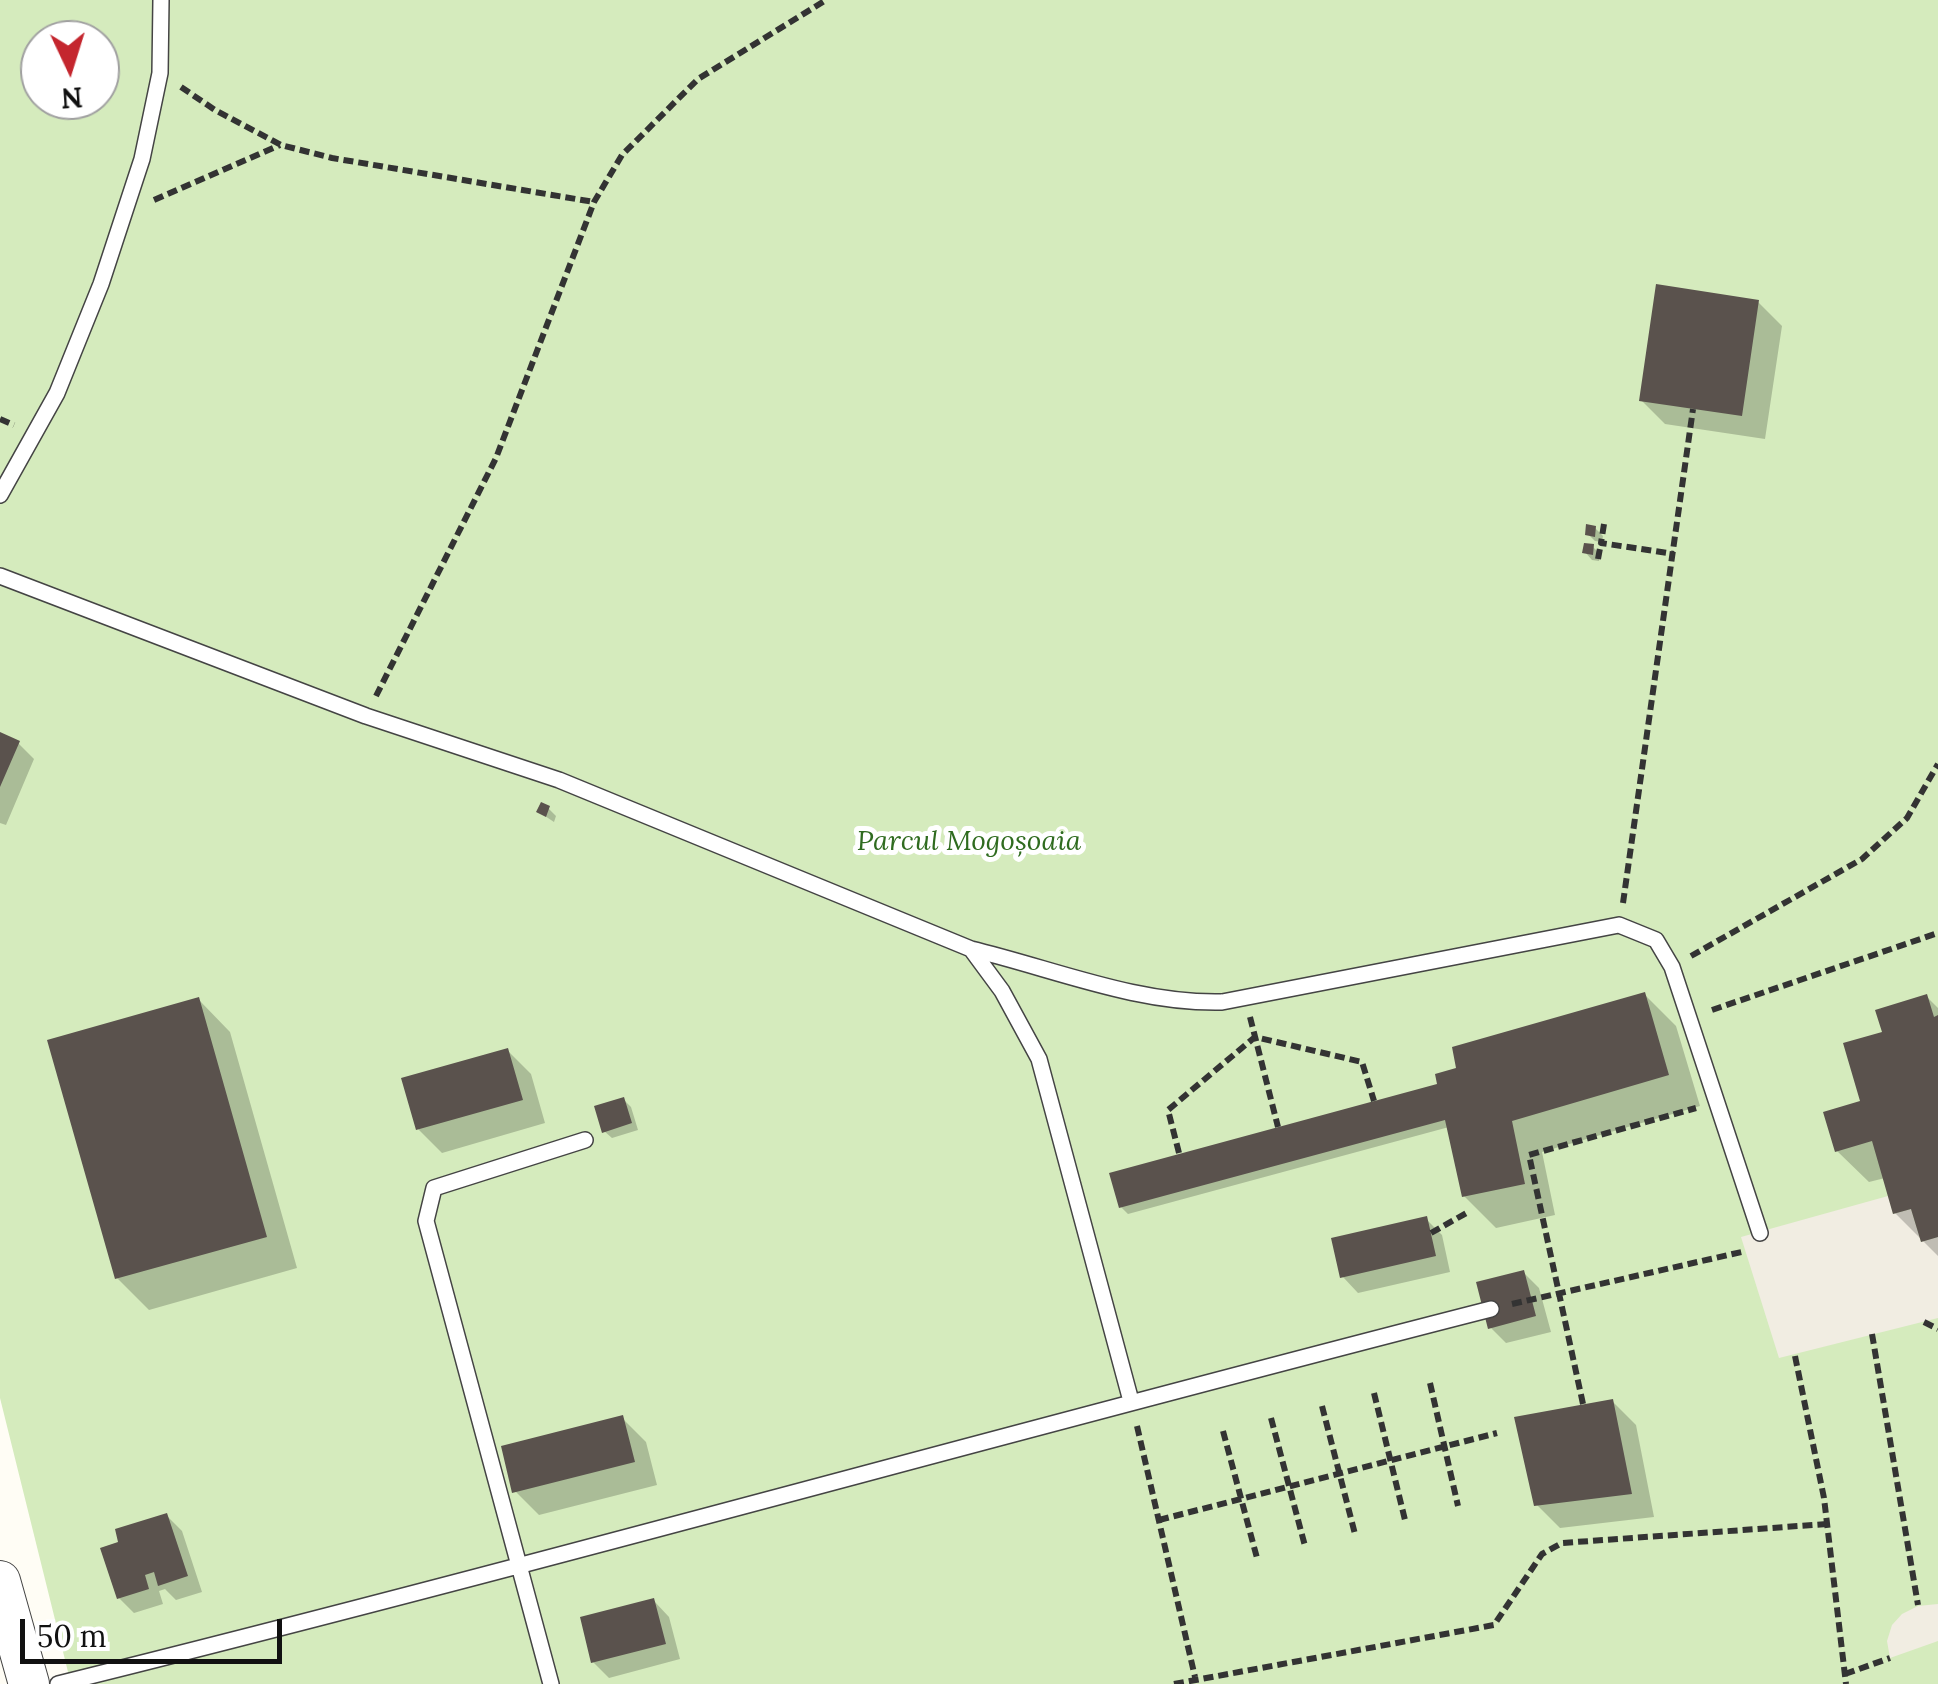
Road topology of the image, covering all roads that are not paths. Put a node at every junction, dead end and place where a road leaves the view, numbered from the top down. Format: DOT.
graph roads {
  1 [pos="161,0"];
  2 [pos="0,496"];
  3 [pos="0,576"];
  4 [pos="971,948"];
  5 [pos="585,1140"];
  6 [pos="1760,1233"];
  7 [pos="1491,1309"];
  8 [pos="1131,1401"];
  9 [pos="519,1567"];
  10 [pos="0,1581"];
  11 [pos="29,1684"];
  12 [pos="58,1684"];
  13 [pos="551,1684"];
  1 -- 2 [label="lane"];
  3 -- 4 [label="lane"];
  4 -- 6 [label="lane"];
  4 -- 8 [label="lane"];
  5 -- 9 [label="lane"];
  7 -- 8 [label="lane"];
  8 -- 9 [label="lane"];
  9 -- 12 [label="lane"];
  9 -- 13 [label="lane"];
  10 -- 11 [label="street"];
}
